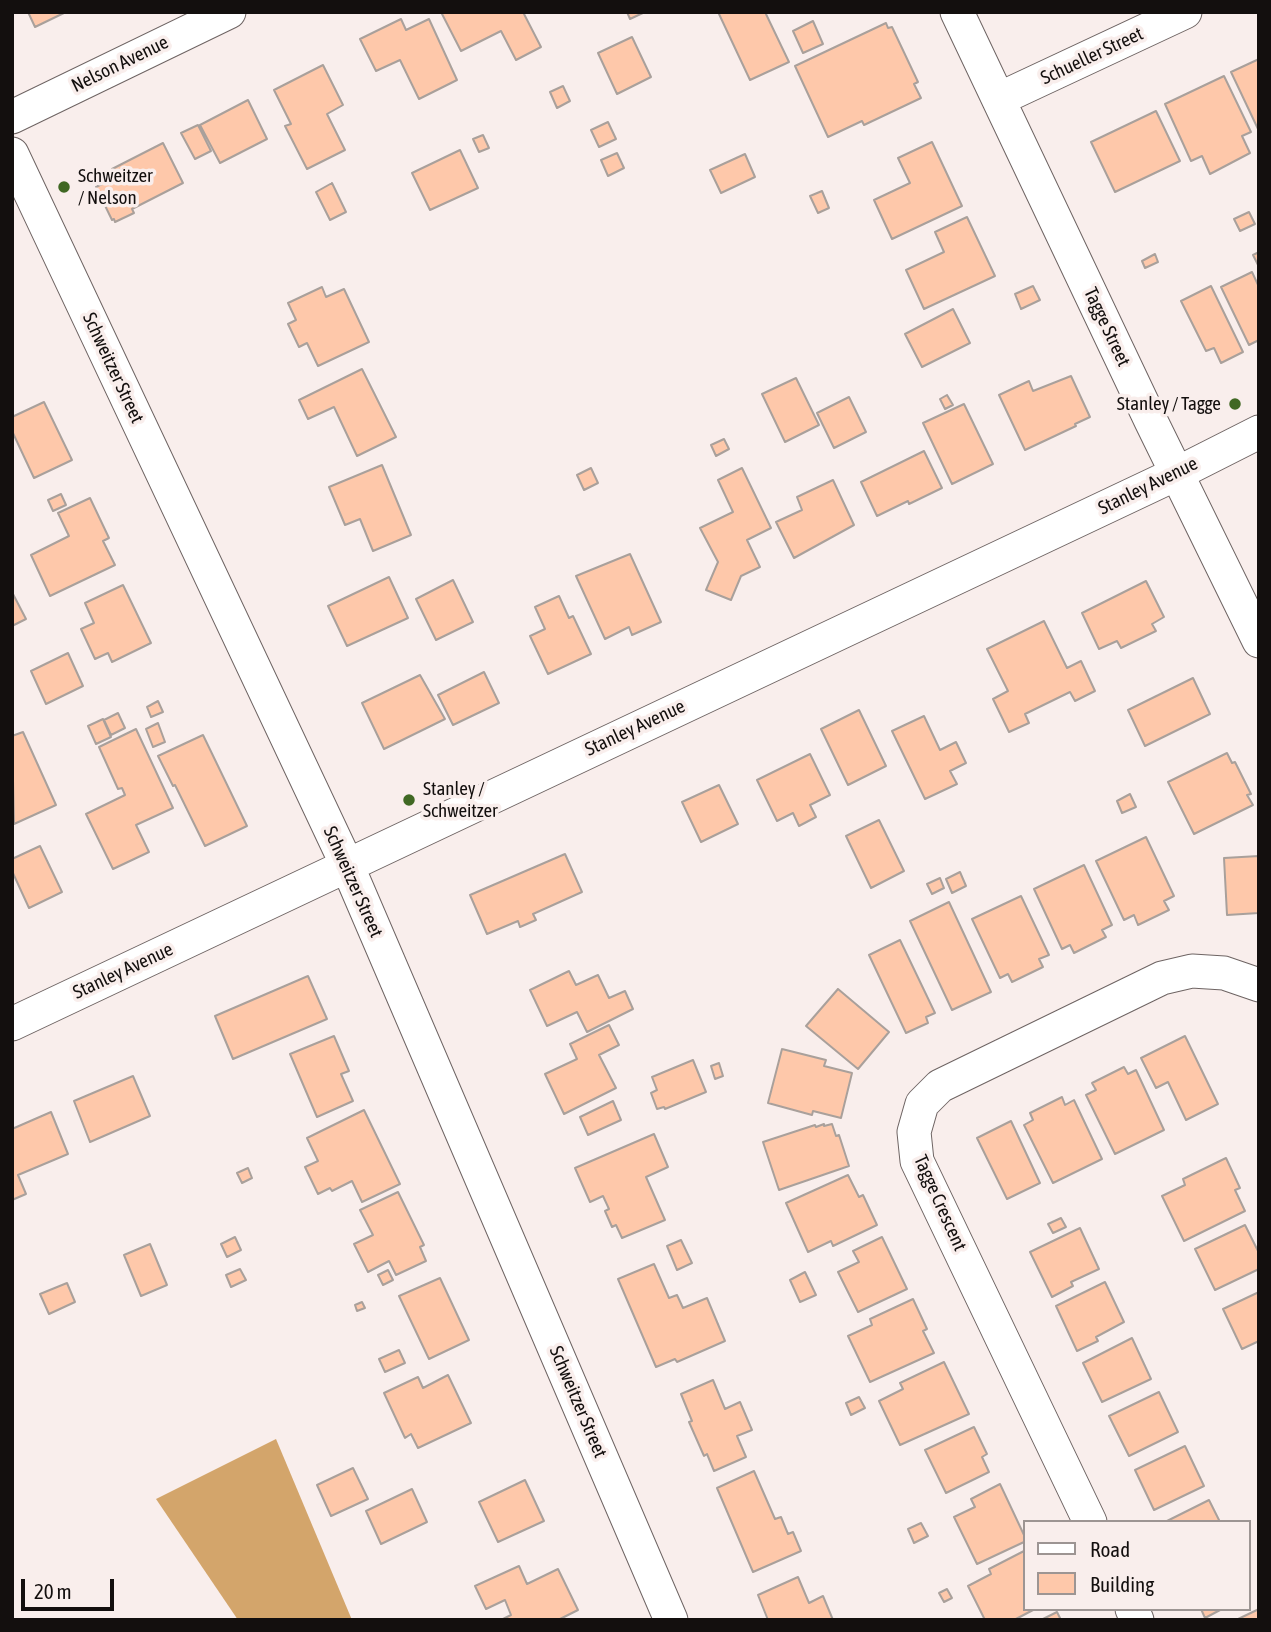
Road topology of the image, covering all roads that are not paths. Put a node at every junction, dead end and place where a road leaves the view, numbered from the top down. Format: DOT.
graph roads {
  1 [pos="229,12"];
  2 [pos="957,12"];
  3 [pos="1185,12"];
  4 [pos="999,99"];
  5 [pos="12,117"];
  6 [pos="12,154"];
  7 [pos="1259,432"];
  8 [pos="1178,473"];
  9 [pos="1259,641"];
  10 [pos="347,865"];
  11 [pos="1259,985"];
  12 [pos="12,1024"];
  13 [pos="1089,1520"];
  14 [pos="671,1620"];
  1 -- 5 [label="street, Nelson Avenue"];
  2 -- 4 [label="street, Tagge Street"];
  3 -- 4 [label="street, Schueller Street"];
  4 -- 8 [label="street, Tagge Street"];
  6 -- 10 [label="street, Schweitzer Street"];
  7 -- 8 [label="street, Stanley Avenue"];
  8 -- 9 [label="street, Tagge Street"];
  8 -- 10 [label="street, Stanley Avenue"];
  10 -- 12 [label="street, Stanley Avenue"];
  10 -- 14 [label="street, Schweitzer Street"];
  11 -- 13 [label="street, Tagge Crescent"];
}
